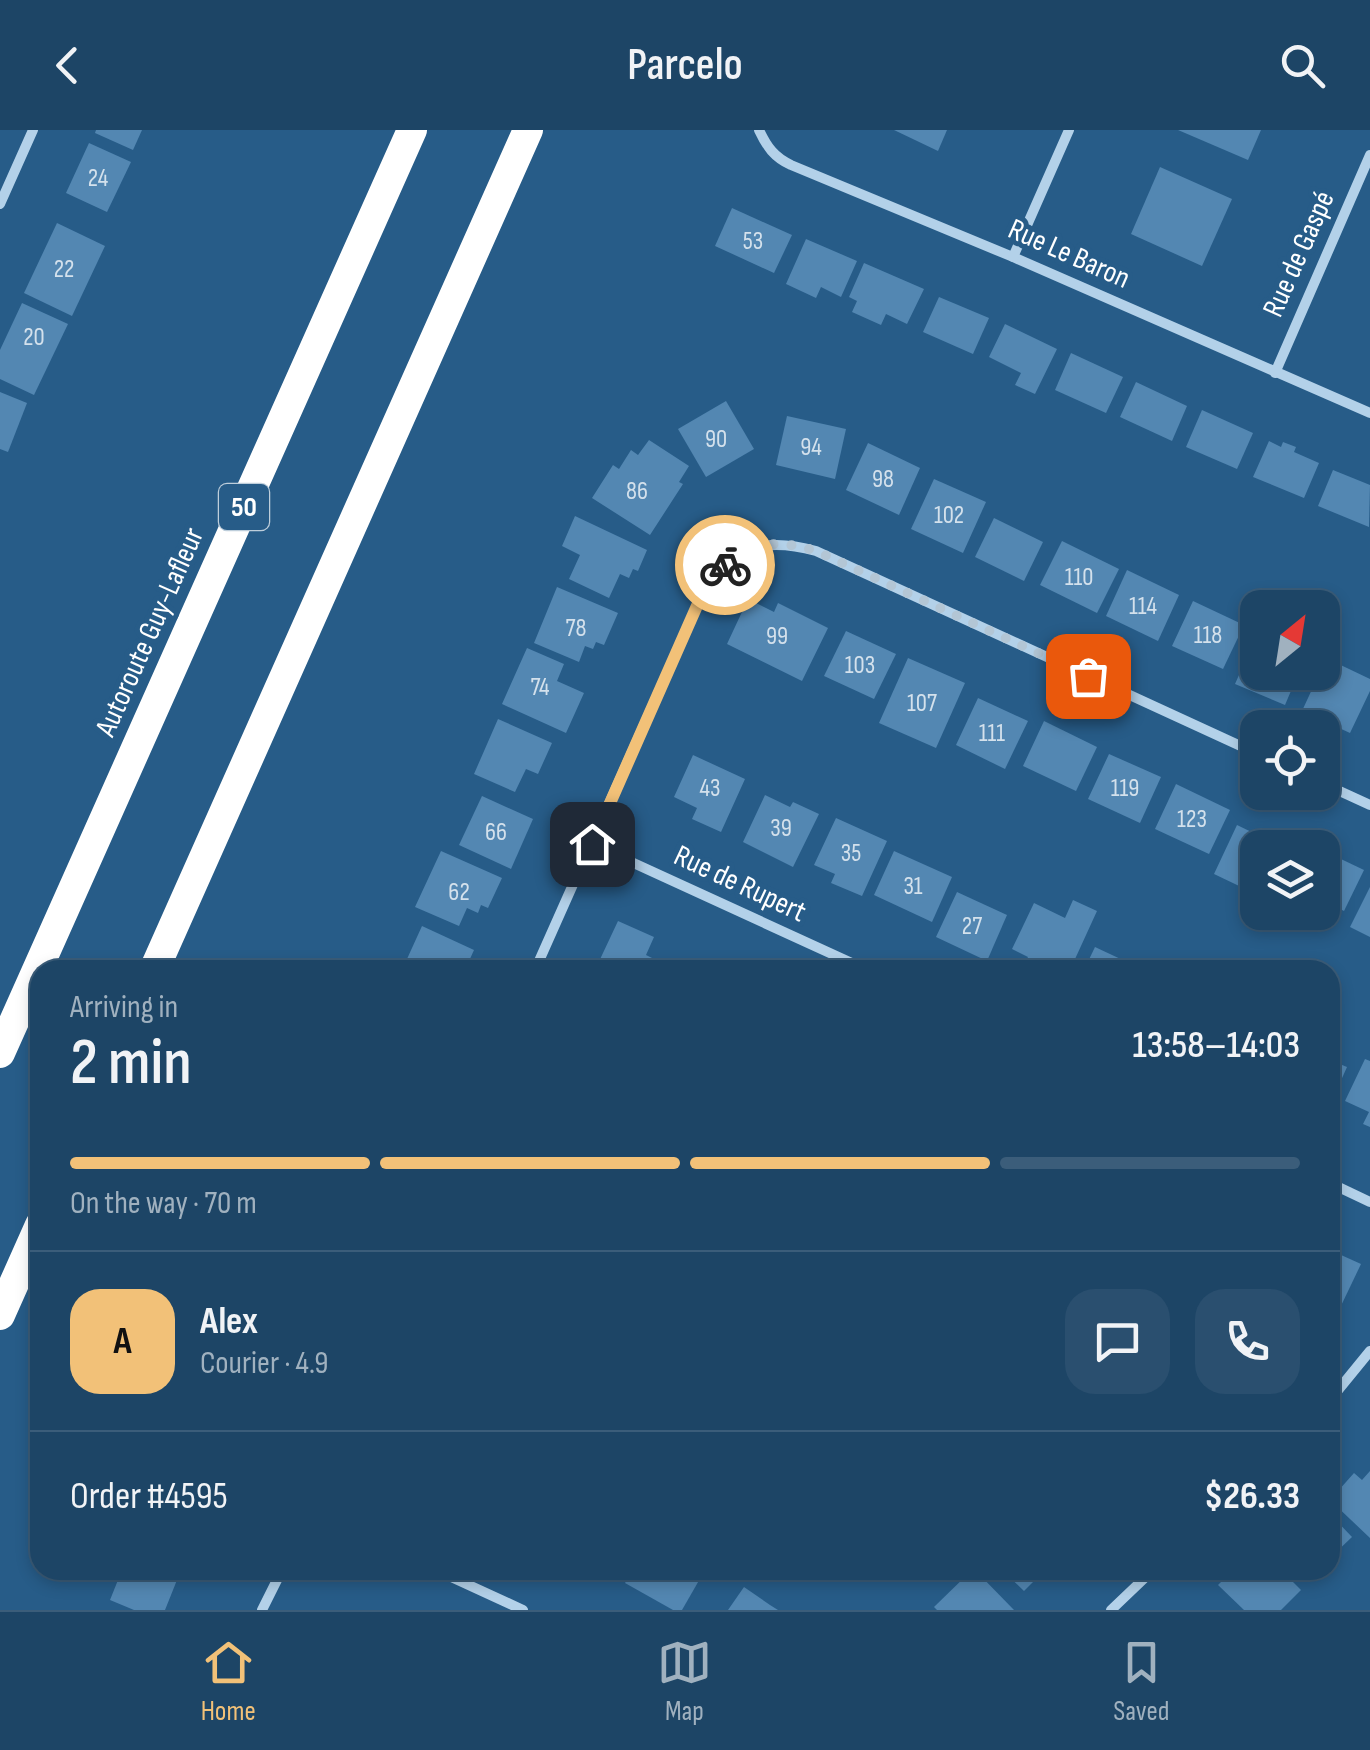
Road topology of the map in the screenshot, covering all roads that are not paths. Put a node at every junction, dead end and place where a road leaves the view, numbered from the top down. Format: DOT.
graph roads {
  1 [pos="33,130"];
  2 [pos="412,130"];
  3 [pos="528,130"];
  4 [pos="760,130"];
  5 [pos="1069,130"];
  6 [pos="1370,155"];
  7 [pos="0,204"];
  8 [pos="1013,257"];
  9 [pos="1274,372"];
  10 [pos="1370,413"];
  11 [pos="1240,746"];
  12 [pos="1340,792"];
  13 [pos="1370,805"];
  14 [pos="592,844"];
  15 [pos="42,960"];
  16 [pos="158,960"];
  17 [pos="540,960"];
  18 [pos="845,960"];
  19 [pos="30,986"];
  20 [pos="0,1053"];
  21 [pos="1340,1188"];
  22 [pos="1370,1202"];
  23 [pos="30,1248"];
  24 [pos="0,1315"];
  25 [pos="1370,1351"];
  26 [pos="1340,1388"];
  27 [pos="277,1580"];
  28 [pos="458,1580"];
  29 [pos="1142,1580"];
  30 [pos="262,1610"];
  31 [pos="523,1610"];
  32 [pos="1111,1610"];
  1 -- 7 [label="street"];
  2 -- 15 [label="highway, Autoroute Guy-Lafleur / 50"];
  3 -- 16 [label="highway"];
  4 -- 8 [label="street, Rue Le Baron"];
  5 -- 8 [label="street"];
  6 -- 9 [label="street, Rue de Gaspé"];
  8 -- 9 [label="street, Rue Le Baron"];
  9 -- 10 [label="street, Rue Le Baron"];
  11 -- 14 [label="street"];
  12 -- 13 [label="street"];
  14 -- 17 [label="street"];
  14 -- 18 [label="street, Rue de Rupert"];
  19 -- 20 [label="highway, Autoroute Guy-Lafleur / 50"];
  21 -- 22 [label="street"];
  23 -- 24 [label="highway"];
  25 -- 26 [label="street"];
  27 -- 30 [label="street"];
  28 -- 31 [label="street"];
  29 -- 32 [label="street"];
}
